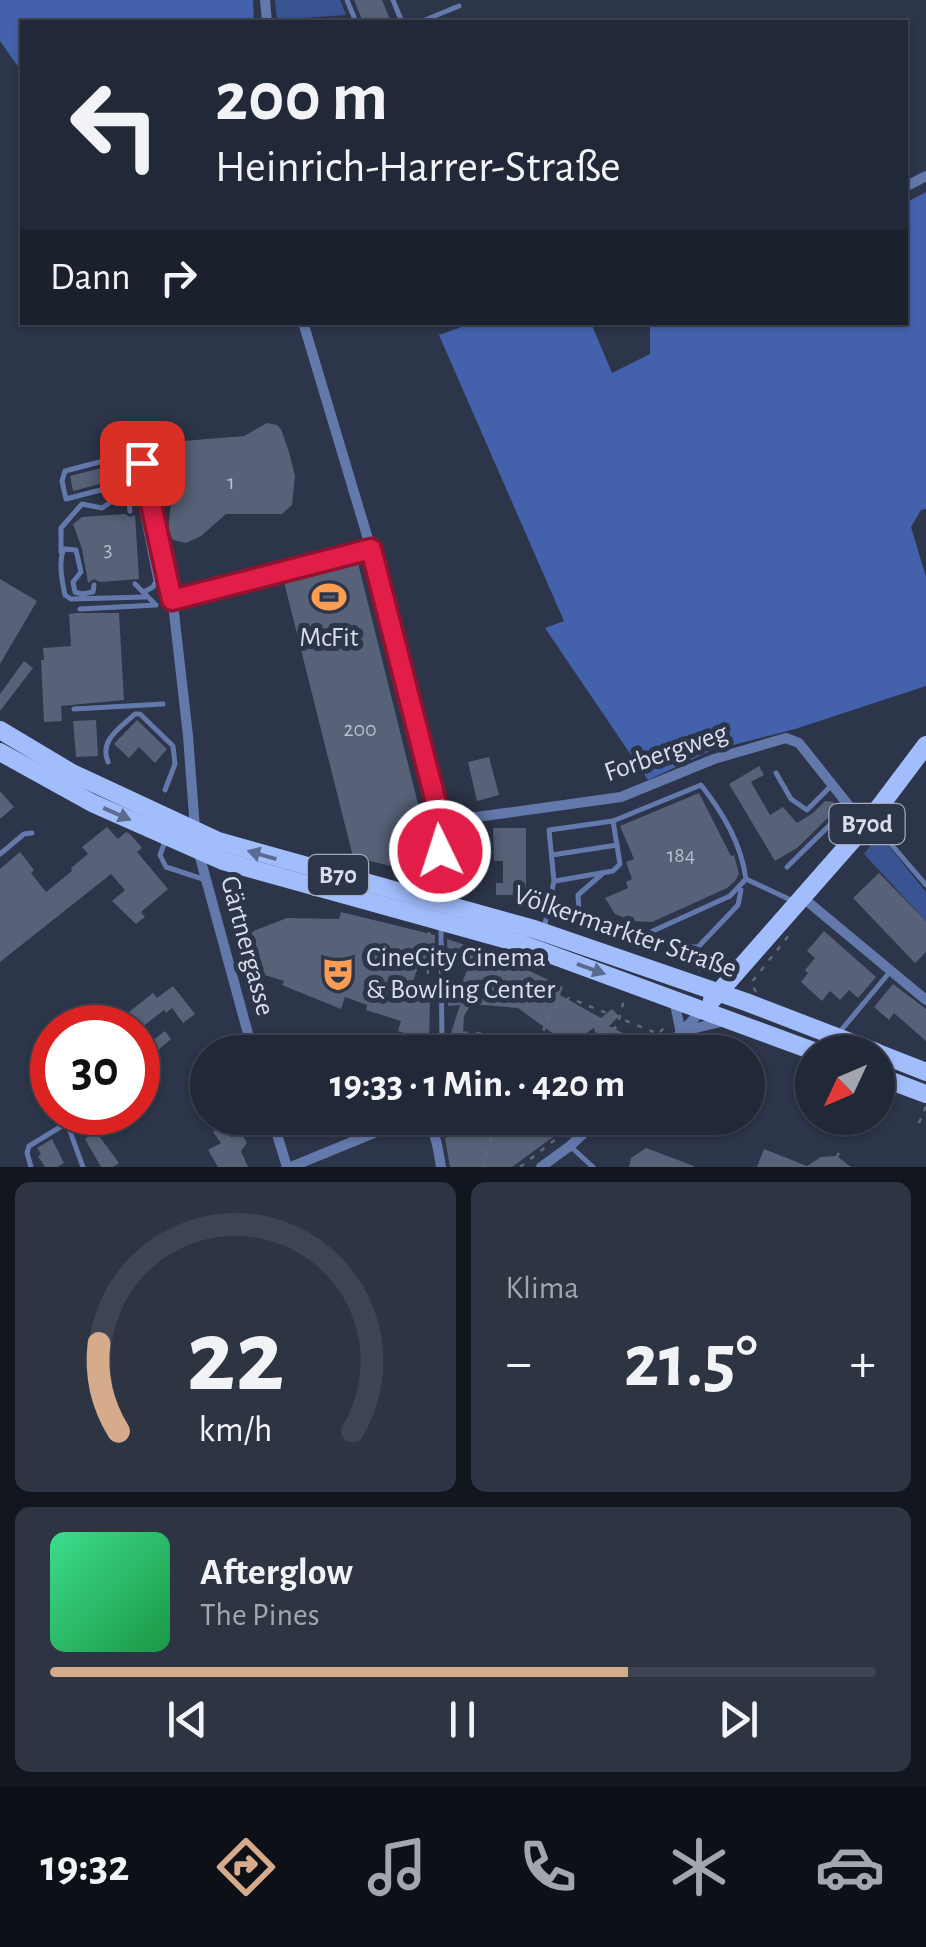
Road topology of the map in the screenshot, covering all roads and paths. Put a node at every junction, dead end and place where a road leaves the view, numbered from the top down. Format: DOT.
graph roads {
  1 [pos="459,6"];
  2 [pos="425,20"];
  3 [pos="304,325"];
  4 [pos="141,459"];
  5 [pos="146,478"];
  6 [pos="133,482"];
  7 [pos="125,498"];
  8 [pos="130,510"];
  9 [pos="371,549"];
  10 [pos="61,555"];
  11 [pos="62,571"];
  12 [pos="76,578"];
  13 [pos="135,584"];
  14 [pos="94,586"];
  15 [pos="144,595"];
  16 [pos="172,600"];
  17 [pos="80,609"];
  18 [pos="163,704"];
  19 [pos="74,709"];
  20 [pos="0,730"];
  21 [pos="926,745"];
  22 [pos="11,752"];
  23 [pos="108,762"];
  24 [pos="776,773"];
  25 [pos="68,780"];
  26 [pos="833,785"];
  27 [pos="166,790"];
  28 [pos="849,806"];
  29 [pos="441,822"];
  30 [pos="613,822"];
  31 [pos="867,824"];
  32 [pos="195,831"];
  33 [pos="32,833"];
  34 [pos="167,836"];
  35 [pos="617,845"];
  36 [pos="198,850"];
  37 [pos="0,854"];
  38 [pos="552,855"];
  39 [pos="787,867"];
  40 [pos="602,874"];
  41 [pos="205,879"];
  42 [pos="746,879"];
  43 [pos="554,881"];
  44 [pos="926,885"];
  45 [pos="742,887"];
  46 [pos="800,900"];
  47 [pos="434,917"];
  48 [pos="543,932"];
  49 [pos="644,935"];
  50 [pos="891,971"];
  51 [pos="743,973"];
  52 [pos="690,983"];
  53 [pos="626,995"];
  54 [pos="756,999"];
  55 [pos="427,1000"];
  56 [pos="712,1000"];
  57 [pos="926,1000"];
  58 [pos="673,1007"];
  59 [pos="620,1018"];
  60 [pos="730,1020"];
  61 [pos="682,1032"];
  62 [pos="659,1034"];
  63 [pos="248,1035"];
  64 [pos="441,1035"];
  65 [pos="456,1035"];
  66 [pos="486,1035"];
  67 [pos="542,1035"];
  68 [pos="598,1035"];
  69 [pos="679,1035"];
  70 [pos="832,1035"];
  71 [pos="838,1035"];
  72 [pos="795,1044"];
  73 [pos="895,1066"];
  74 [pos="895,1080"];
  75 [pos="923,1086"];
  76 [pos="919,1124"];
  77 [pos="278,1135"];
  78 [pos="368,1135"];
  79 [pos="435,1135"];
  80 [pos="492,1135"];
  81 [pos="561,1135"];
  82 [pos="582,1135"];
  83 [pos="570,1146"];
  84 [pos="31,1167"];
  85 [pos="83,1167"];
  86 [pos="289,1167"];
  87 [pos="440,1167"];
  88 [pos="484,1167"];
  89 [pos="520,1167"];
  90 [pos="541,1167"];
  91 [pos="592,1167"];
  1 -- 2 [label="lane"];
  3 -- 9 [label="street"];
  4 -- 5 [label="street, Gärtnergasse"];
  4 -- 6 [label="lane"];
  5 -- 6 [label="lane"];
  5 -- 16 [label="street, Gärtnergasse"];
  6 -- 7 [label="lane"];
  7 -- 8 [label="lane"];
  7 -- 10 [label="lane"];
  7 -- 15 [label="lane"];
  9 -- 16 [label="lane"];
  9 -- 29 [label="street"];
  10 -- 11 [label="lane"];
  10 -- 12 [label="lane"];
  11 -- 12 [label="lane"];
  11 -- 15 [label="lane"];
  12 -- 14 [label="lane"];
  13 -- 15 [label="lane"];
  15 -- 17 [label="lane"];
  16 -- 32 [label="street, Gärtnergasse"];
  18 -- 19 [label="lane"];
  20 -- 22 [label="main road, Völkermarkter Straße / B70"];
  21 -- 31 [label="main road, B70d"];
  22 -- 25 [label="main road, Völkermarkter Straße / B70"];
  23 -- 27 [label="lane"];
  24 -- 26 [label="lane"];
  25 -- 32 [label="main road, Völkermarkter Straße / B70"];
  25 -- 34 [label="main road, Völkermarkter Straße / B70, one-way"];
  26 -- 28 [label="street, Forbergweg"];
  26 -- 29 [label="street, Forbergweg"];
  28 -- 31 [label="street, Forbergweg"];
  28 -- 39 [label="lane"];
  29 -- 47 [label="street"];
  30 -- 35 [label="lane"];
  30 -- 38 [label="lane"];
  30 -- 42 [label="lane"];
  31 -- 44 [label="lane"];
  31 -- 46 [label="main road, B70d"];
  32 -- 36 [label="street, Gärtnergasse"];
  47 -- 32 [label="main road, Völkermarkter Straße / B70, one-way"];
  33 -- 37 [label="lane"];
  34 -- 36 [label="main road, Völkermarkter Straße / B70"];
  34 -- 41 [label="lane"];
  35 -- 38 [label="lane"];
  35 -- 40 [label="lane"];
  36 -- 41 [label="street, Gärtnergasse"];
  36 -- 47 [label="main road, Völkermarkter Straße / B70"];
  38 -- 43 [label="lane"];
  40 -- 43 [label="lane"];
  40 -- 49 [label="lane"];
  41 -- 63 [label="street, Gärtnergasse"];
  42 -- 45 [label="lane"];
  42 -- 46 [label="lane"];
  43 -- 48 [label="lane"];
  45 -- 49 [label="lane"];
  45 -- 49 [label="lane"];
  46 -- 50 [label="street"];
  46 -- 51 [label="main road, B70d"];
  47 -- 48 [label="main road, Völkermarkter Straße / B70"];
  47 -- 55 [label="path"];
  47 -- 58 [label="main road, Völkermarkter Straße / B70, one-way"];
  47 -- 64 [label="lane"];
  48 -- 52 [label="main road, Völkermarkter Straße / B70"];
  50 -- 57 [label="street"];
  50 -- 71 [label="lane"];
  51 -- 52 [label="main road"];
  51 -- 54 [label="main road"];
  51 -- 54 [label="path"];
  51 -- 56 [label="main road, B70d"];
  52 -- 54 [label="main road, Völkermarkter Straße / B70"];
  52 -- 56 [label="main road"];
  53 -- 59 [label="path"];
  54 -- 70 [label="main road, Völkermarkter Straße / B70"];
  56 -- 60 [label="main road"];
  56 -- 61 [label="street"];
  58 -- 60 [label="main road, Völkermarkter Straße / B70"];
  58 -- 61 [label="street"];
  58 -- 62 [label="path"];
  59 -- 62 [label="path"];
  59 -- 67 [label="path"];
  59 -- 68 [label="path"];
  60 -- 61 [label="street"];
  60 -- 72 [label="main road, Völkermarkter Straße / B70"];
  61 -- 69 [label="street"];
  65 -- 66 [label="path"];
  73 -- 75 [label="main road, Völkermarkter Straße / B70"];
  74 -- 75 [label="main road"];
  75 -- 76 [label="path"];
  77 -- 86 [label="street"];
  78 -- 86 [label="street"];
  79 -- 87 [label="street"];
  80 -- 88 [label="path"];
  81 -- 89 [label="path"];
  82 -- 83 [label="street"];
  83 -- 90 [label="street"];
  83 -- 91 [label="lane"];
  84 -- 85 [label="lane"];
}
